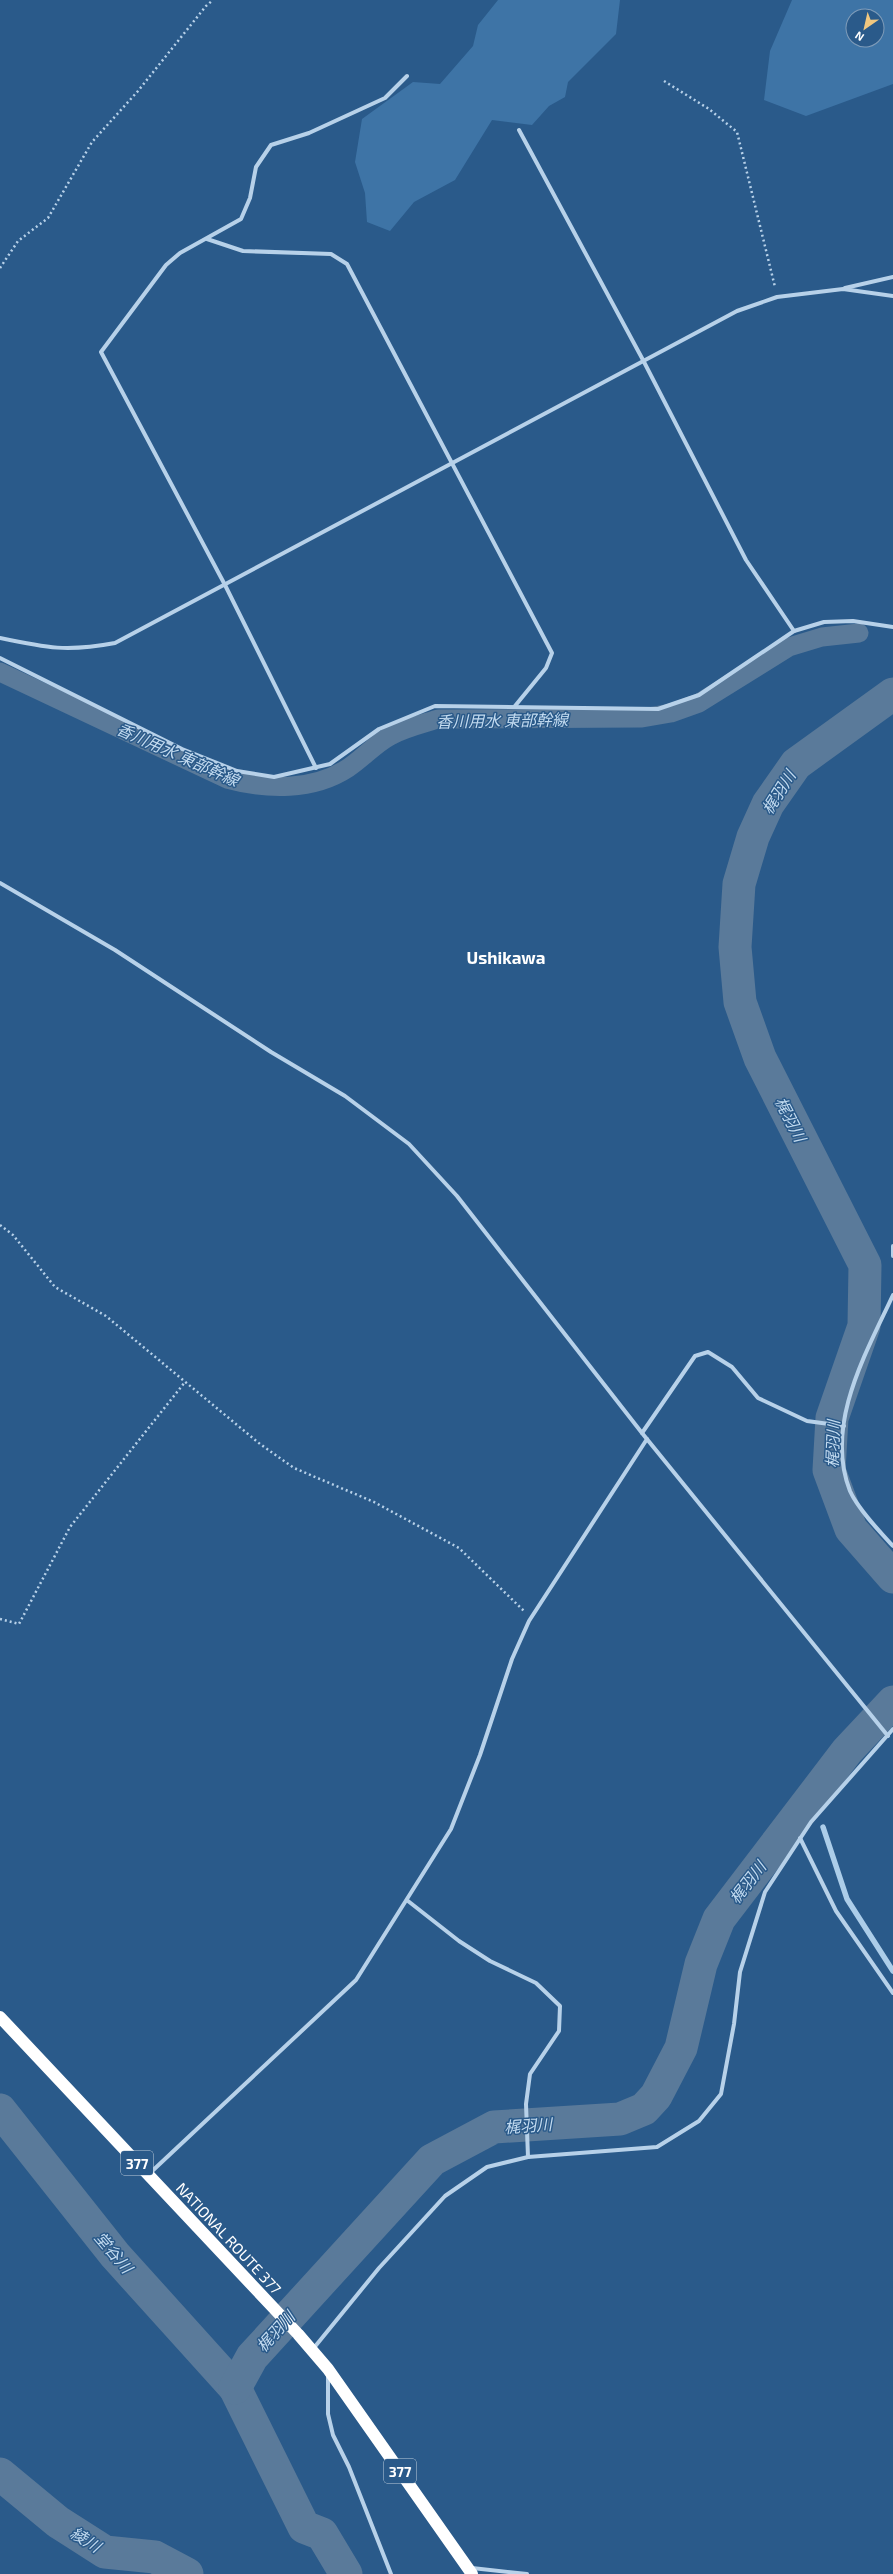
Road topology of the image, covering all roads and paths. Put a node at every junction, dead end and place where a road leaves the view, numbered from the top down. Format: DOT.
graph roads {
  1 [pos="213,0"];
  2 [pos="407,76"];
  3 [pos="664,81"];
  4 [pos="519,130"];
  5 [pos="207,239"];
  6 [pos="0,268"];
  7 [pos="893,277"];
  8 [pos="843,289"];
  9 [pos="893,296"];
  10 [pos="777,298"];
  11 [pos="643,360"];
  12 [pos="453,462"];
  13 [pos="225,585"];
  14 [pos="893,627"];
  15 [pos="794,631"];
  16 [pos="0,638"];
  17 [pos="0,658"];
  18 [pos="515,706"];
  19 [pos="316,768"];
  20 [pos="0,883"];
  21 [pos="0,1225"];
  22 [pos="893,1246"];
  23 [pos="893,1256"];
  24 [pos="893,1294"];
  25 [pos="184,1382"];
  26 [pos="842,1426"];
  27 [pos="642,1433"];
  28 [pos="647,1439"];
  29 [pos="893,1546"];
  30 [pos="531,1618"];
  31 [pos="0,1619"];
  32 [pos="893,1729"];
  33 [pos="888,1736"];
  34 [pos="800,1838"];
  35 [pos="408,1901"];
  36 [pos="893,1993"];
  37 [pos="0,2017"];
  38 [pos="528,2157"];
  39 [pos="148,2175"];
  40 [pos="311,2350"];
  41 [pos="328,2369"];
  42 [pos="470,2571"];
  43 [pos="391,2574"];
  44 [pos="527,2574"];
  1 -- 6 [label="path"];
  2 -- 5 [label="street"];
  3 -- 10 [label="path"];
  4 -- 11 [label="street"];
  5 -- 12 [label="street"];
  5 -- 13 [label="street"];
  7 -- 8 [label="street"];
  8 -- 9 [label="street"];
  8 -- 10 [label="street"];
  10 -- 11 [label="street"];
  11 -- 12 [label="street"];
  11 -- 15 [label="street"];
  12 -- 13 [label="street"];
  12 -- 18 [label="street"];
  13 -- 16 [label="street"];
  13 -- 19 [label="street"];
  14 -- 15 [label="street"];
  15 -- 18 [label="street"];
  17 -- 19 [label="street"];
  18 -- 19 [label="street"];
  20 -- 27 [label="street"];
  21 -- 25 [label="path"];
  22 -- 23 [label="street"];
  24 -- 26 [label="street"];
  25 -- 30 [label="path"];
  25 -- 31 [label="path"];
  26 -- 27 [label="street"];
  26 -- 29 [label="street"];
  27 -- 28 [label="street"];
  28 -- 30 [label="street"];
  28 -- 33 [label="street"];
  30 -- 35 [label="street"];
  32 -- 33 [label="street"];
  33 -- 34 [label="street"];
  34 -- 36 [label="street"];
  34 -- 38 [label="street"];
  35 -- 38 [label="street"];
  35 -- 39 [label="street"];
  37 -- 39 [label="highway, NATIONAL ROUTE 377 / 377"];
  38 -- 40 [label="street"];
  39 -- 40 [label="highway, NATIONAL ROUTE 377 / 377"];
  40 -- 41 [label="highway, NATIONAL ROUTE 377 / 377"];
  41 -- 42 [label="highway, NATIONAL ROUTE 377 / 377"];
  41 -- 43 [label="street"];
  42 -- 44 [label="street"];
}
